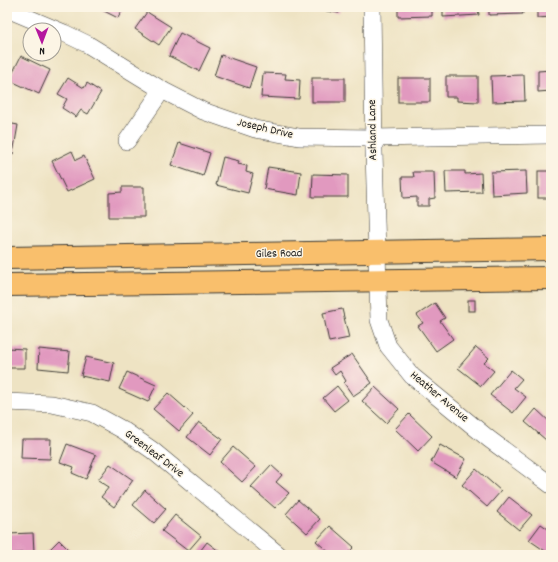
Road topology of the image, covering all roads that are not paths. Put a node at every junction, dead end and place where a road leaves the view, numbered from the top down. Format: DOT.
graph roads {
  1 [pos="372,7"];
  2 [pos="8,10"];
  3 [pos="162,90"];
  4 [pos="551,135"];
  5 [pos="374,138"];
  6 [pos="127,141"];
  7 [pos="551,249"];
  8 [pos="377,253"];
  9 [pos="7,258"];
  10 [pos="551,278"];
  11 [pos="377,280"];
  12 [pos="7,285"];
  13 [pos="7,402"];
  14 [pos="549,479"];
  15 [pos="279,555"];
  1 -- 5 [label="street, Ashland Lane"];
  2 -- 3 [label="street, Joseph Drive"];
  3 -- 5 [label="street, Joseph Drive"];
  3 -- 6 [label="street"];
  4 -- 5 [label="street, Joseph Drive"];
  5 -- 8 [label="street, Ashland Lane"];
  7 -- 8 [label="main road, Giles Road"];
  8 -- 9 [label="main road, Giles Road"];
  8 -- 11 [label="street, Heather Avenue"];
  10 -- 11 [label="main road"];
  11 -- 12 [label="main road"];
  11 -- 14 [label="street, Heather Avenue"];
  13 -- 15 [label="street, Greenleaf Drive"];
}
